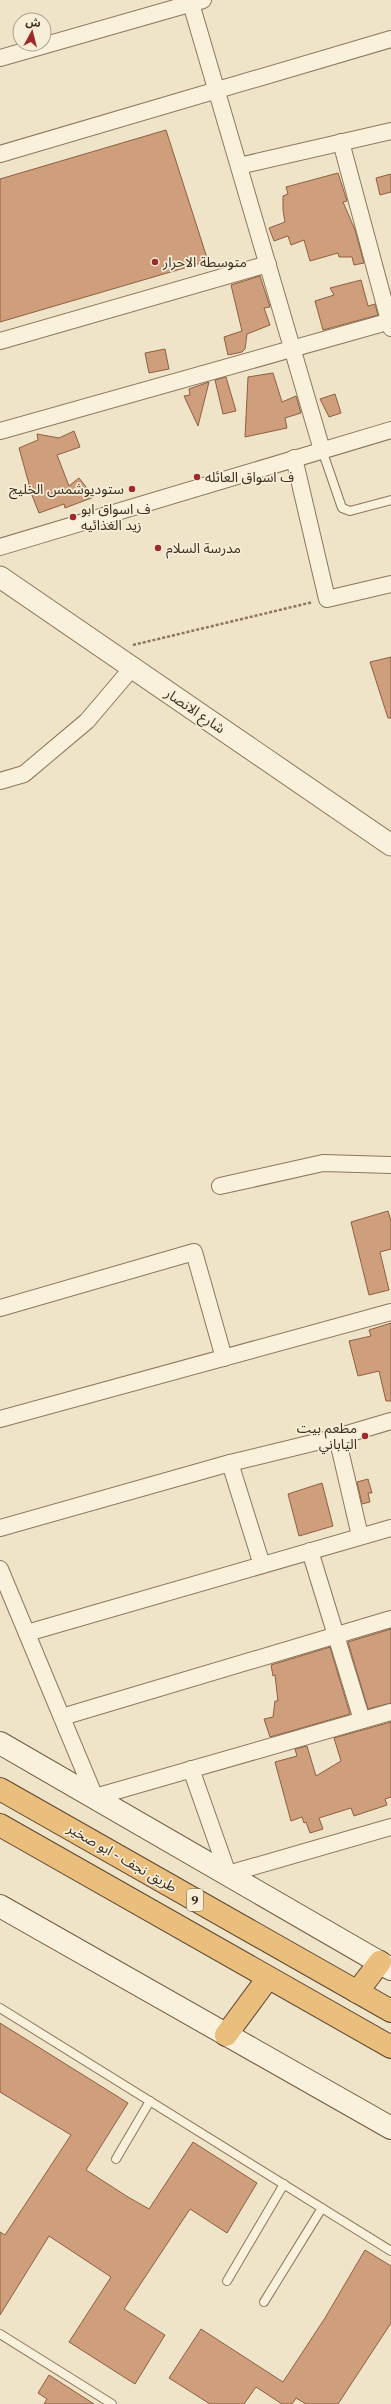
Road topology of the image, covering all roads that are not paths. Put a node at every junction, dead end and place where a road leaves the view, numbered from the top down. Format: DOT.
graph roads {
  1 [pos="195,1"];
  2 [pos="391,39"];
  3 [pos="0,58"];
  4 [pos="217,89"];
  5 [pos="391,131"];
  6 [pos="341,142"];
  7 [pos="0,154"];
  8 [pos="239,166"];
  9 [pos="268,264"];
  10 [pos="390,324"];
  11 [pos="0,341"];
  12 [pos="293,349"];
  13 [pos="391,430"];
  14 [pos="0,431"];
  15 [pos="322,450"];
  16 [pos="294,458"];
  17 [pos="391,500"];
  18 [pos="0,547"];
  19 [pos="0,577"];
  20 [pos="391,584"];
  21 [pos="132,668"];
  22 [pos="0,781"];
  23 [pos="391,845"];
  24 [pos="391,1165"];
  25 [pos="220,1186"];
  26 [pos="0,1308"];
  27 [pos="391,1312"];
  28 [pos="224,1358"];
  29 [pos="0,1419"];
  30 [pos="391,1421"];
  31 [pos="337,1437"];
  32 [pos="230,1463"];
  33 [pos="0,1528"];
  34 [pos="391,1528"];
  35 [pos="360,1536"];
  36 [pos="310,1551"];
  37 [pos="262,1565"];
  38 [pos="0,1570"];
  39 [pos="391,1618"];
  40 [pos="27,1633"];
  41 [pos="336,1635"];
  42 [pos="391,1712"];
  43 [pos="62,1717"];
  44 [pos="362,1720"];
  45 [pos="0,1743"];
  46 [pos="192,1769"];
  47 [pos="0,1789"];
  48 [pos="95,1797"];
  49 [pos="0,1825"];
  50 [pos="391,1827"];
  51 [pos="228,1874"];
  52 [pos="0,1906"];
  53 [pos="385,1965"];
  54 [pos="268,1978"];
  55 [pos="356,1992"];
  56 [pos="0,2008"];
  57 [pos="391,2011"];
  58 [pos="226,2035"];
  59 [pos="391,2047"];
  60 [pos="150,2101"];
  61 [pos="391,2128"];
  62 [pos="116,2159"];
  63 [pos="284,2184"];
  64 [pos="322,2208"];
  65 [pos="391,2251"];
  66 [pos="227,2281"];
  67 [pos="264,2302"];
  68 [pos="0,2334"];
  69 [pos="112,2404"];
  1 -- 3 [label="street"];
  1 -- 4 [label="street"];
  2 -- 4 [label="street"];
  4 -- 7 [label="street"];
  4 -- 8 [label="street"];
  5 -- 6 [label="street"];
  6 -- 8 [label="street"];
  6 -- 10 [label="street"];
  8 -- 9 [label="street"];
  9 -- 11 [label="street"];
  9 -- 12 [label="street"];
  10 -- 12 [label="street"];
  12 -- 14 [label="street"];
  12 -- 15 [label="street"];
  13 -- 15 [label="street"];
  15 -- 16 [label="street"];
  15 -- 17 [label="lane"];
  16 -- 18 [label="street"];
  16 -- 20 [label="street"];
  19 -- 21 [label="street, شارع الانصار"];
  21 -- 22 [label="street"];
  21 -- 23 [label="street, شارع الانصار"];
  24 -- 25 [label="street"];
  26 -- 28 [label="street"];
  27 -- 28 [label="street"];
  28 -- 29 [label="street"];
  30 -- 31 [label="street"];
  31 -- 32 [label="street"];
  31 -- 35 [label="street"];
  32 -- 33 [label="street"];
  32 -- 37 [label="street"];
  34 -- 35 [label="street"];
  35 -- 36 [label="street"];
  36 -- 37 [label="street"];
  36 -- 41 [label="street"];
  37 -- 40 [label="street"];
  38 -- 40 [label="street"];
  39 -- 41 [label="street"];
  40 -- 43 [label="street"];
  41 -- 43 [label="street"];
  41 -- 44 [label="street"];
  42 -- 44 [label="street"];
  43 -- 48 [label="street"];
  44 -- 46 [label="street"];
  45 -- 48 [label="main road"];
  46 -- 48 [label="street"];
  46 -- 51 [label="street"];
  47 -- 55 [label="highway, طريق نجف - ابو صخير / 9"];
  48 -- 51 [label="main road"];
  49 -- 54 [label="highway, 9"];
  50 -- 51 [label="street"];
  51 -- 53 [label="main road"];
  52 -- 58 [label="main road"];
  53 -- 55 [label="highway"];
  54 -- 58 [label="highway"];
  54 -- 59 [label="highway, 9"];
  55 -- 57 [label="highway, طريق نجف - ابو صخير / 9"];
  56 -- 60 [label="lane"];
  58 -- 61 [label="main road"];
  60 -- 62 [label="lane"];
  60 -- 63 [label="lane"];
  63 -- 64 [label="lane"];
  63 -- 66 [label="lane"];
  64 -- 65 [label="lane"];
  64 -- 67 [label="lane"];
  68 -- 69 [label="lane"];
}
